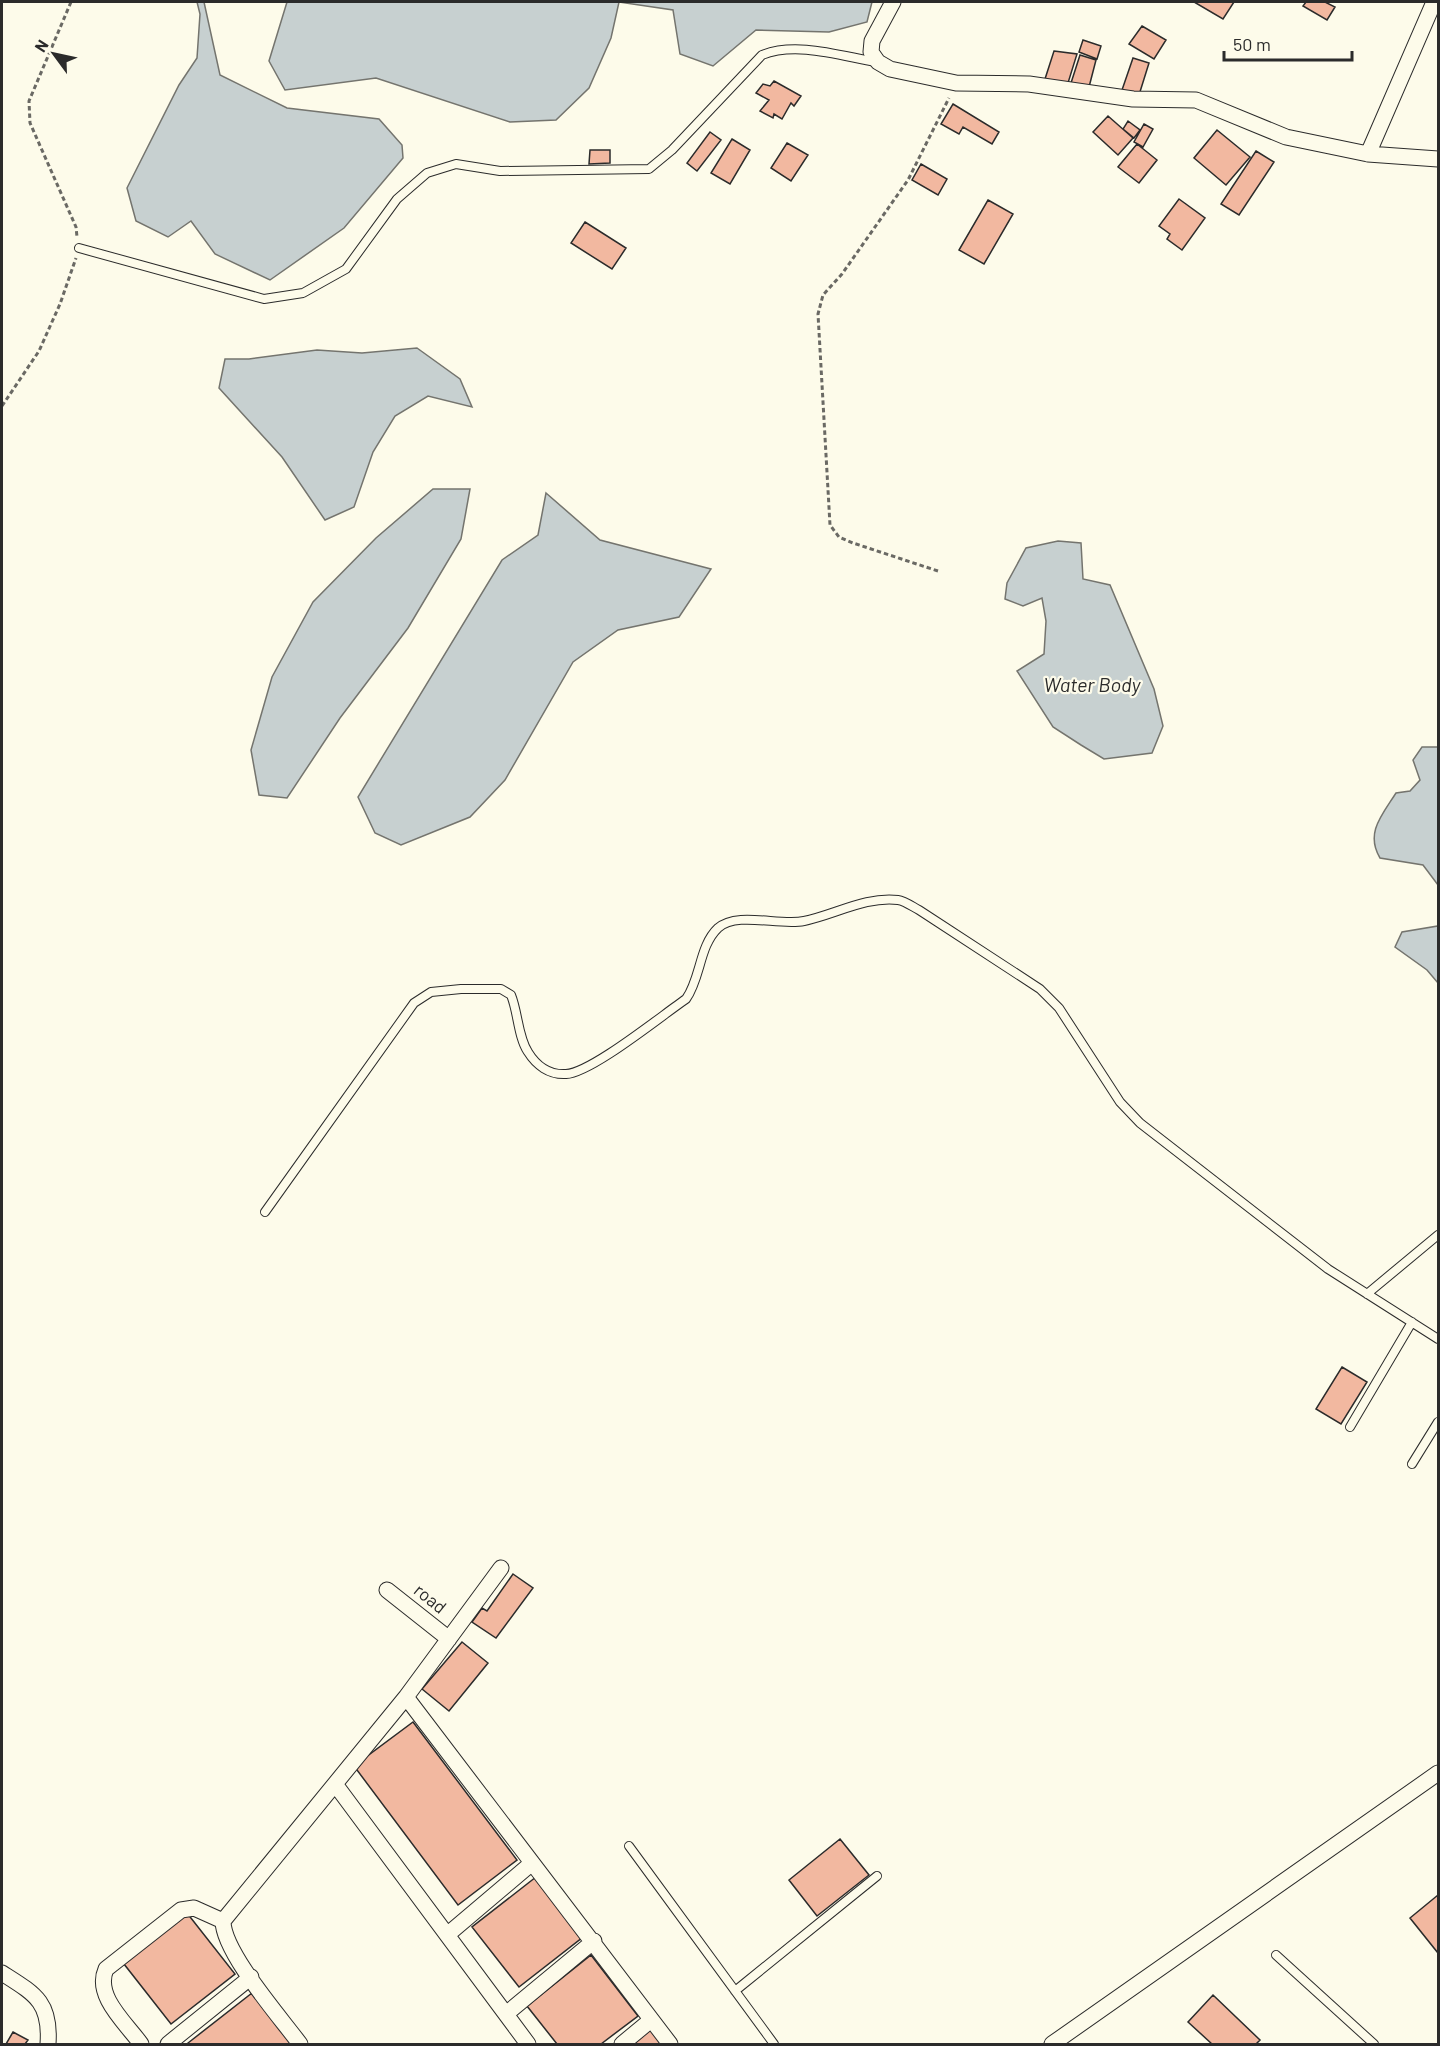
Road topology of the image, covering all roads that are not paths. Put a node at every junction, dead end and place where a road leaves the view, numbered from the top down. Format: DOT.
graph roads {
  1 [pos="893,2"];
  2 [pos="1434,2"];
  3 [pos="878,62"];
  4 [pos="1368,154"];
  5 [pos="1438,159"];
  6 [pos="79,248"];
  7 [pos="265,1212"];
  8 [pos="1438,1235"];
  9 [pos="1367,1294"];
  10 [pos="1412,1322"];
  11 [pos="1438,1339"];
  12 [pos="1438,1422"];
  13 [pos="1350,1427"];
  14 [pos="1412,1464"];
  15 [pos="501,1568"];
  16 [pos="387,1590"];
  17 [pos="449,1639"];
  18 [pos="406,1697"];
  19 [pos="1438,1773"];
  20 [pos="335,1784"];
  21 [pos="629,1846"];
  22 [pos="532,1863"];
  23 [pos="877,1876"];
  24 [pos="223,1921"];
  25 [pos="447,1935"];
  26 [pos="594,1941"];
  27 [pos="1276,1955"];
  28 [pos="2,1973"];
  29 [pos="251,1977"];
  30 [pos="735,1991"];
  31 [pos="506,2014"];
  32 [pos="651,2020"];
  33 [pos="1058,2043"];
  34 [pos="48,2044"];
  35 [pos="141,2044"];
  36 [pos="168,2044"];
  37 [pos="300,2044"];
  38 [pos="528,2044"];
  39 [pos="622,2044"];
  40 [pos="670,2044"];
  41 [pos="774,2044"];
  42 [pos="1374,2044"];
  1 -- 3 [label="street"];
  2 -- 4 [label="street"];
  3 -- 4 [label="street"];
  3 -- 6 [label="lane"];
  4 -- 5 [label="street"];
  7 -- 9 [label="lane"];
  8 -- 9 [label="lane"];
  9 -- 10 [label="lane"];
  10 -- 11 [label="lane"];
  10 -- 13 [label="lane"];
  12 -- 14 [label="lane"];
  15 -- 17 [label="street"];
  16 -- 17 [label="street, road"];
  17 -- 18 [label="street"];
  18 -- 20 [label="street"];
  18 -- 22 [label="street"];
  19 -- 33 [label="street"];
  20 -- 24 [label="street"];
  20 -- 25 [label="street"];
  21 -- 30 [label="lane"];
  22 -- 25 [label="street"];
  22 -- 26 [label="street"];
  23 -- 30 [label="lane"];
  24 -- 29 [label="street"];
  24 -- 35 [label="street"];
  25 -- 31 [label="street"];
  26 -- 31 [label="street"];
  26 -- 32 [label="street"];
  27 -- 42 [label="lane"];
  28 -- 34 [label="street"];
  29 -- 36 [label="street"];
  29 -- 37 [label="street"];
  30 -- 41 [label="lane"];
  31 -- 38 [label="street"];
  32 -- 39 [label="street"];
  32 -- 40 [label="street"];
}
